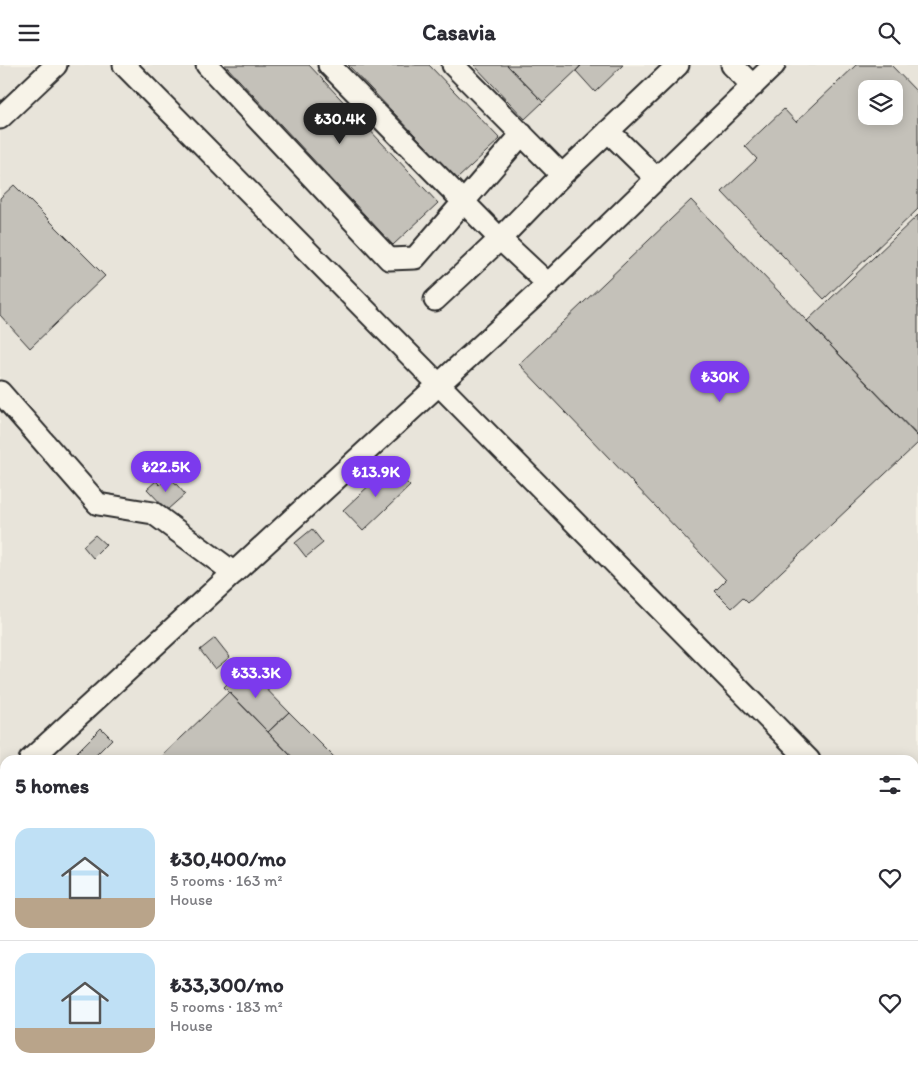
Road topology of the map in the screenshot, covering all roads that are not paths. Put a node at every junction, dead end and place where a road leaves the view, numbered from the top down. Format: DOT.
graph roads {
  1 [pos="56,65"];
  2 [pos="124,65"];
  3 [pos="207,65"];
  4 [pos="329,65"];
  5 [pos="453,65"];
  6 [pos="678,65"];
  7 [pos="732,65"];
  8 [pos="774,65"];
  9 [pos="753,86"];
  10 [pos="0,118"];
  11 [pos="608,131"];
  12 [pos="522,135"];
  13 [pos="562,175"];
  14 [pos="657,179"];
  15 [pos="464,201"];
  16 [pos="500,239"];
  17 [pos="548,284"];
  18 [pos="435,300"];
  19 [pos="439,384"];
  20 [pos="0,392"];
  21 [pos="234,573"];
  22 [pos="35,755"];
  23 [pos="804,755"];
  1 -- 10 [label="street"];
  2 -- 19 [label="street"];
  3 -- 15 [label="street"];
  4 -- 15 [label="street"];
  5 -- 12 [label="street"];
  6 -- 11 [label="street"];
  7 -- 9 [label="street"];
  8 -- 9 [label="street"];
  9 -- 14 [label="street"];
  11 -- 13 [label="street"];
  11 -- 14 [label="street"];
  12 -- 13 [label="street"];
  12 -- 15 [label="street"];
  13 -- 16 [label="street"];
  14 -- 17 [label="street"];
  15 -- 16 [label="street"];
  16 -- 17 [label="street"];
  16 -- 18 [label="street"];
  17 -- 19 [label="street"];
  19 -- 21 [label="street"];
  19 -- 23 [label="street"];
  20 -- 21 [label="street"];
  21 -- 22 [label="street"];
}
